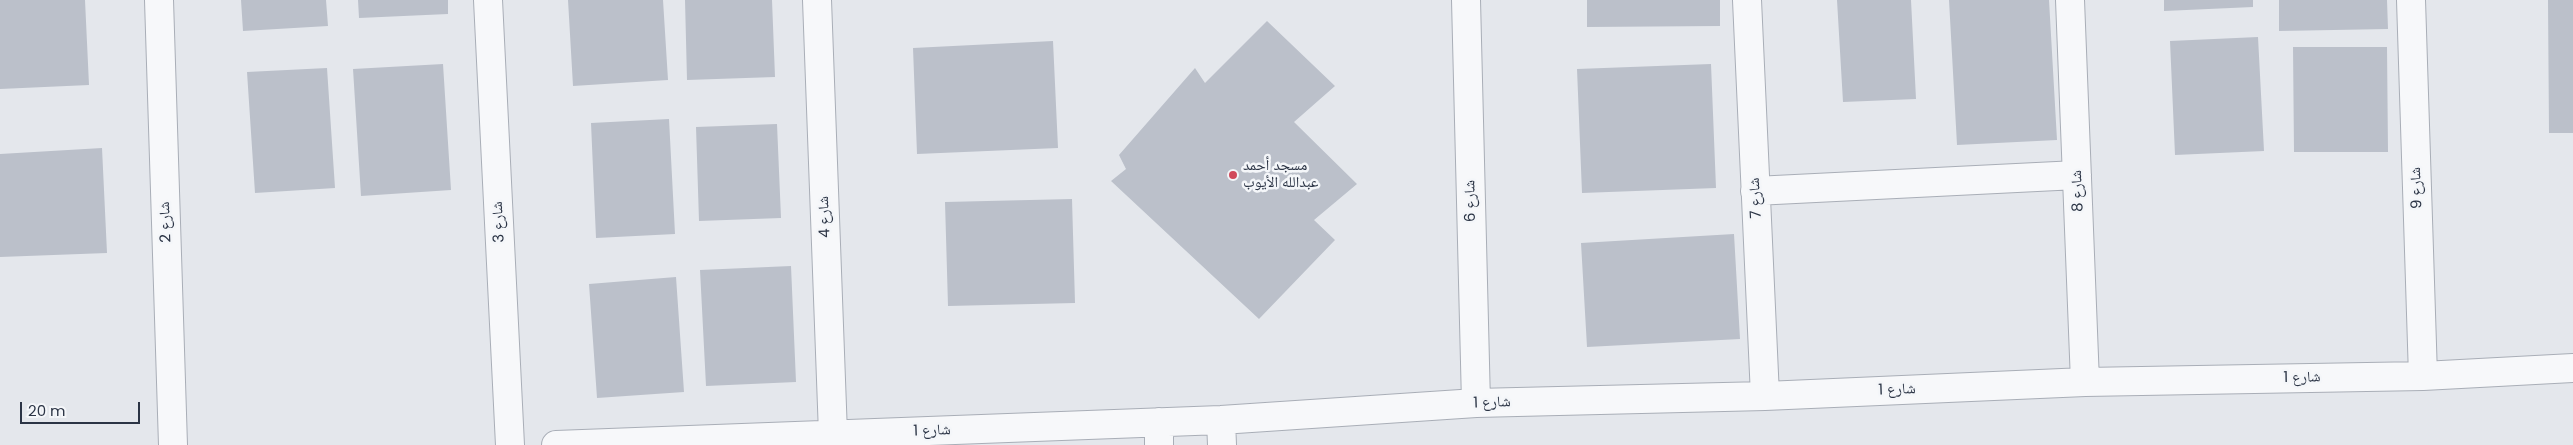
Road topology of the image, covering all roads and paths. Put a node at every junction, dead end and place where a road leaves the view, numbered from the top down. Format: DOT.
graph roads {
  1 [pos="159,0"];
  2 [pos="488,0"];
  3 [pos="816,0"];
  4 [pos="1747,0"];
  5 [pos="2070,0"];
  6 [pos="2410,0"];
  7 [pos="1463,3"];
  8 [pos="2077,175"];
  9 [pos="1755,191"];
  10 [pos="2573,368"];
  11 [pos="2423,376"];
  12 [pos="2085,382"];
  13 [pos="1765,396"];
  14 [pos="1476,403"];
  15 [pos="1222,432"];
  16 [pos="832,434"];
  17 [pos="1159,434"];
  18 [pos="173,445"];
  19 [pos="510,445"];
  20 [pos="556,445"];
  1 -- 18 [label="street, شارع 2"];
  2 -- 19 [label="street, شارع 3"];
  3 -- 16 [label="street, شارع 4"];
  4 -- 9 [label="street, شارع 7"];
  5 -- 8 [label="street, شارع 8"];
  6 -- 11 [label="street, شارع 9"];
  7 -- 14 [label="street, شارع 6"];
  8 -- 9 [label="street"];
  8 -- 12 [label="street, شارع 8"];
  9 -- 13 [label="street, شارع 7"];
  10 -- 11 [label="street, شارع 1"];
  11 -- 12 [label="street, شارع 1"];
  12 -- 13 [label="street, شارع 1"];
  13 -- 14 [label="street, شارع 1"];
  14 -- 15 [label="street, شارع 1"];
  15 -- 17 [label="street, شارع 1"];
  16 -- 17 [label="street, شارع 1"];
  16 -- 20 [label="street, شارع 1"];
}
